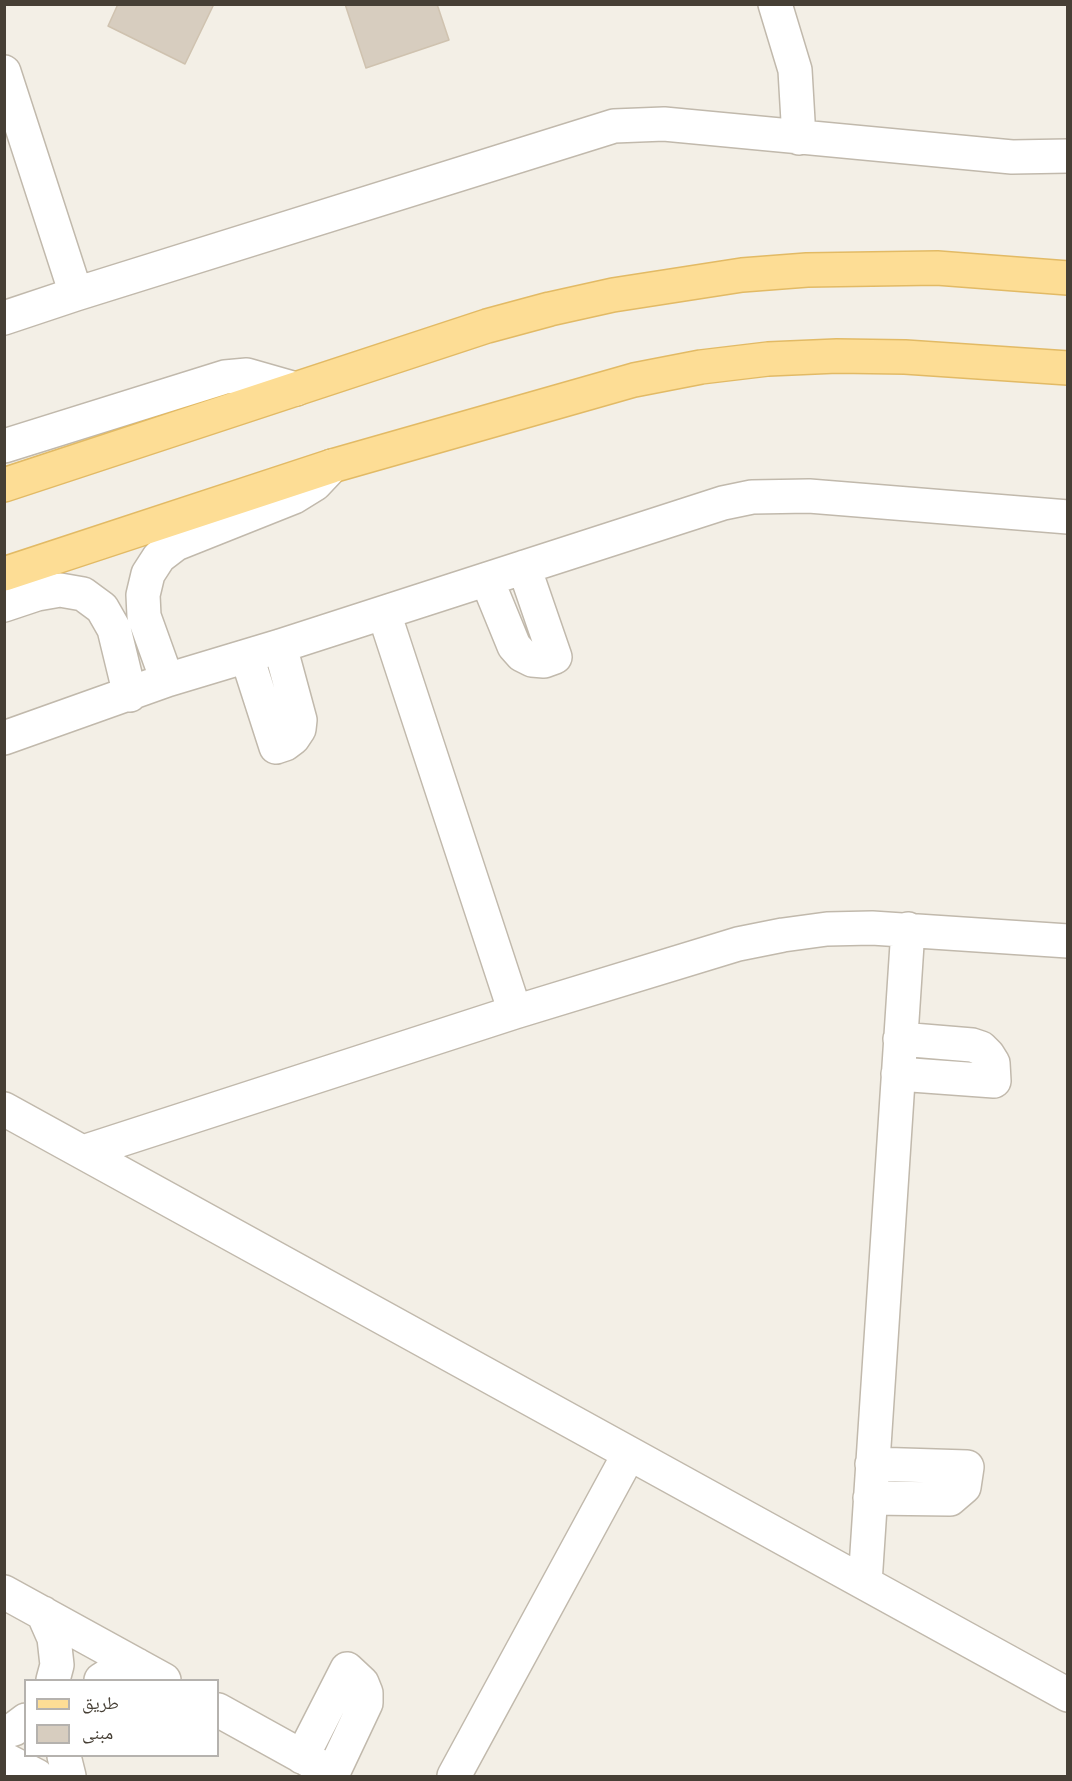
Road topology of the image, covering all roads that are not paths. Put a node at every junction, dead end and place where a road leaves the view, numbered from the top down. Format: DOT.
graph roads {
  1 [pos="775,4"];
  2 [pos="4,72"];
  3 [pos="800,138"];
  4 [pos="1068,156"];
  5 [pos="1068,278"];
  6 [pos="76,294"];
  7 [pos="4,318"];
  8 [pos="1068,368"];
  9 [pos="296,389"];
  10 [pos="4,446"];
  11 [pos="332,465"];
  12 [pos="4,485"];
  13 [pos="1068,517"];
  14 [pos="524,567"];
  15 [pos="4,574"];
  16 [pos="487,580"];
  17 [pos="4,604"];
  18 [pos="384,613"];
  19 [pos="280,646"];
  20 [pos="247,657"];
  21 [pos="167,680"];
  22 [pos="130,695"];
  23 [pos="4,738"];
  24 [pos="908,929"];
  25 [pos="1068,941"];
  26 [pos="515,1012"];
  27 [pos="900,1039"];
  28 [pos="898,1074"];
  29 [pos="4,1109"];
  30 [pos="83,1152"];
  31 [pos="629,1454"];
  32 [pos="872,1464"];
  33 [pos="870,1498"];
  34 [pos="865,1583"];
  35 [pos="4,1592"];
  36 [pos="43,1613"];
  37 [pos="150,1673"];
  38 [pos="53,1679"];
  39 [pos="102,1679"];
  40 [pos="1068,1695"];
  41 [pos="219,1711"];
  42 [pos="24,1722"];
  43 [pos="4,1732"];
  44 [pos="64,1757"];
  45 [pos="302,1757"];
  46 [pos="4,1759"];
  47 [pos="336,1775"];
  48 [pos="37,1776"];
  49 [pos="69,1776"];
  50 [pos="454,1776"];
  1 -- 3 [label="street"];
  2 -- 6 [label="street"];
  3 -- 4 [label="street"];
  3 -- 6 [label="street"];
  5 -- 9 [label="main road"];
  6 -- 7 [label="street"];
  8 -- 11 [label="main road"];
  9 -- 10 [label="street"];
  9 -- 12 [label="main road"];
  11 -- 15 [label="main road"];
  11 -- 21 [label="street"];
  13 -- 14 [label="street"];
  14 -- 16 [label="street"];
  14 -- 16 [label="street"];
  16 -- 18 [label="street"];
  17 -- 22 [label="street"];
  18 -- 19 [label="street"];
  18 -- 26 [label="street"];
  19 -- 20 [label="street"];
  19 -- 20 [label="street"];
  20 -- 21 [label="street"];
  21 -- 22 [label="street"];
  22 -- 23 [label="street"];
  24 -- 25 [label="street"];
  24 -- 26 [label="street"];
  24 -- 27 [label="street"];
  26 -- 30 [label="street"];
  27 -- 28 [label="street"];
  27 -- 28 [label="street"];
  28 -- 32 [label="street"];
  29 -- 30 [label="street"];
  30 -- 31 [label="street"];
  31 -- 34 [label="street"];
  31 -- 50 [label="street"];
  32 -- 33 [label="street"];
  32 -- 33 [label="street"];
  33 -- 34 [label="street"];
  34 -- 40 [label="street"];
  35 -- 36 [label="street"];
  36 -- 37 [label="street"];
  36 -- 38 [label="street"];
  37 -- 39 [label="street"];
  41 -- 45 [label="street"];
  42 -- 43 [label="street"];
  44 -- 49 [label="street"];
  45 -- 47 [label="street"];
  45 -- 47 [label="street"];
  46 -- 48 [label="street"];
}
